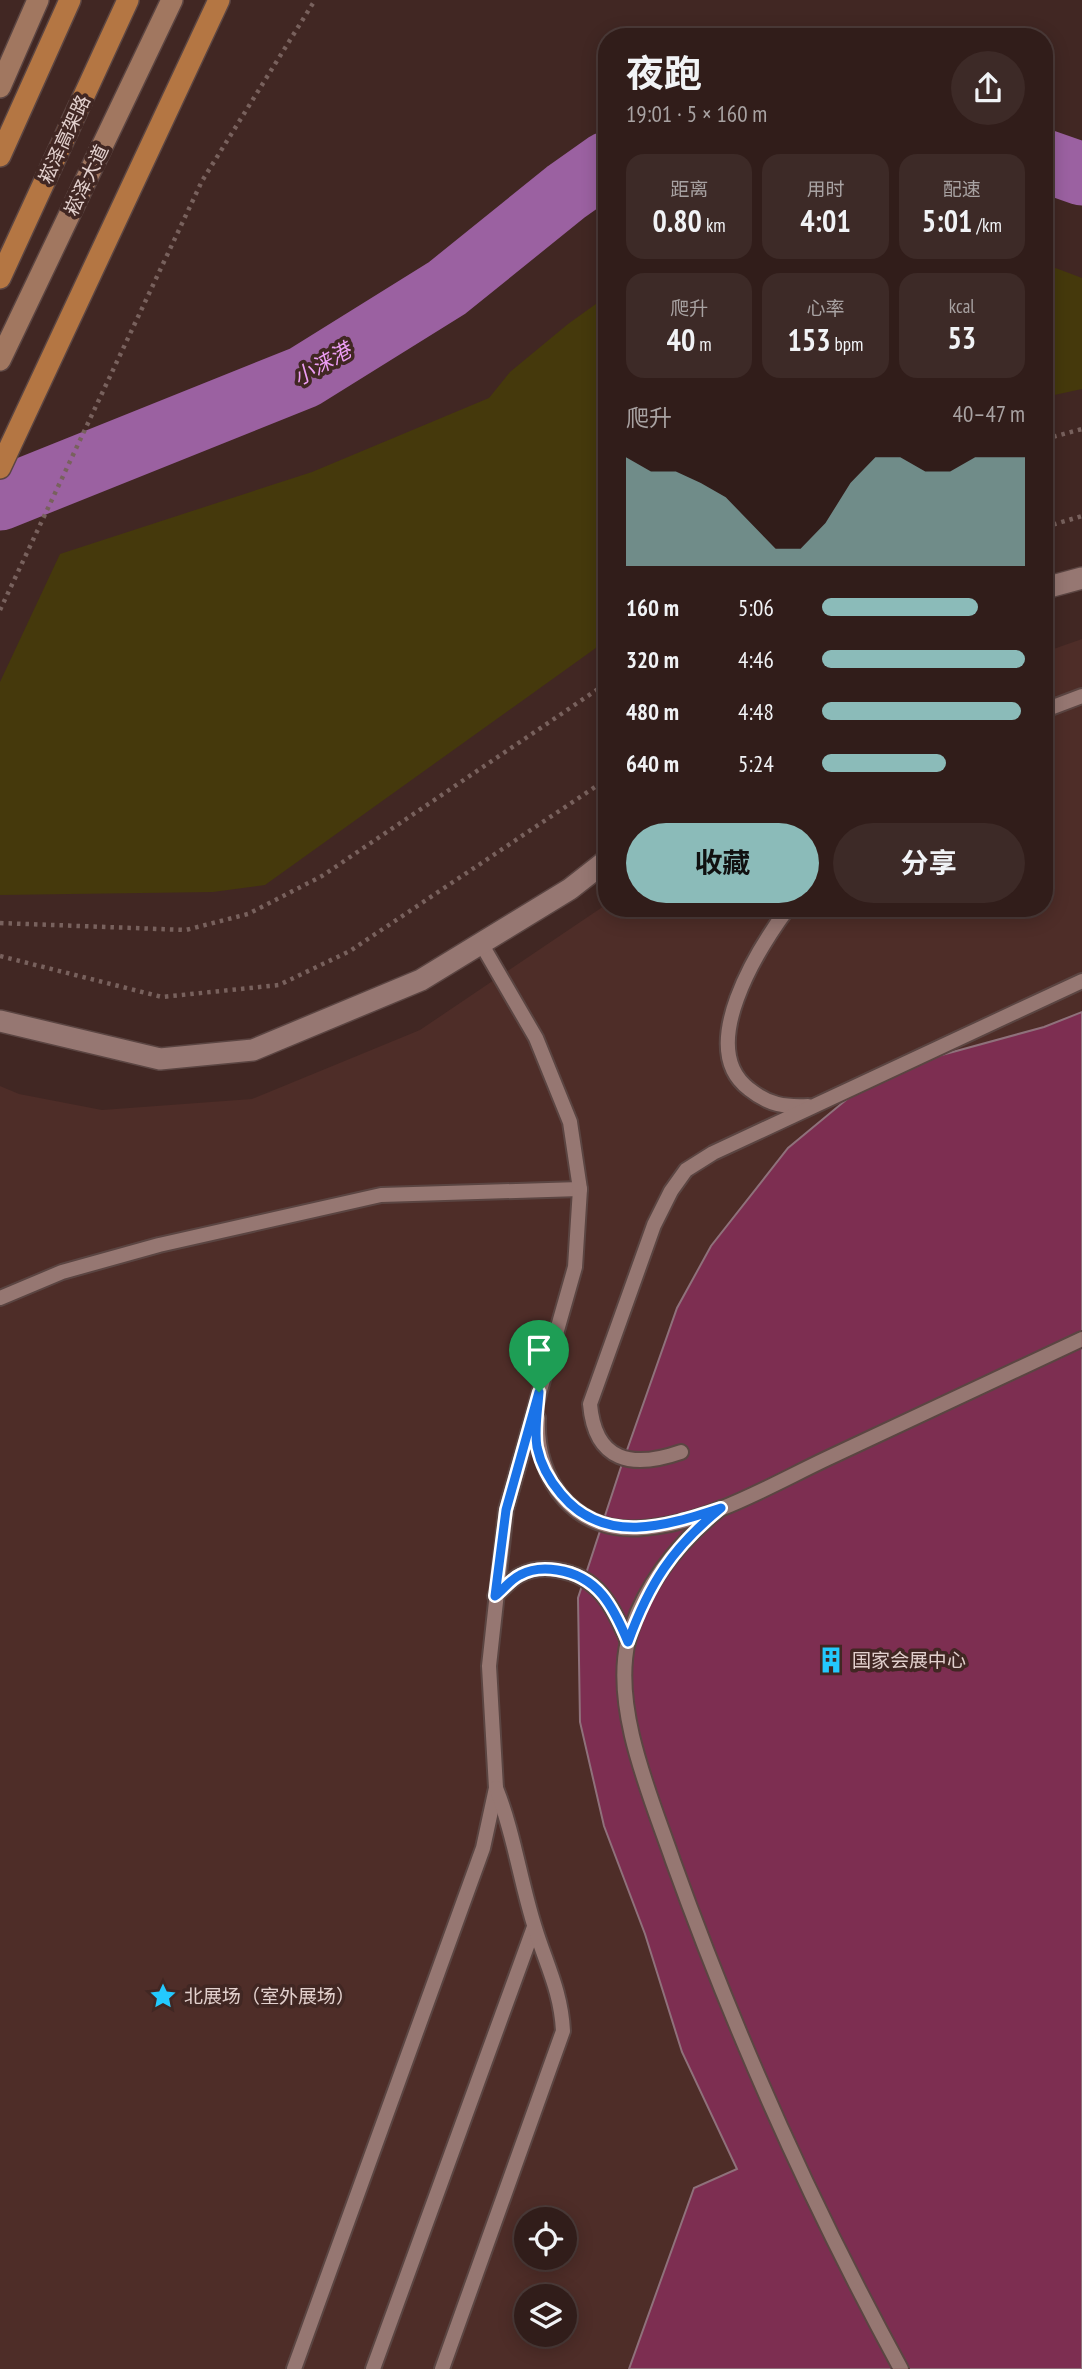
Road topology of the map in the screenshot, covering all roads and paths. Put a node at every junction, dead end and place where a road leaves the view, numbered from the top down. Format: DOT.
graph roads {
  1 [pos="38,0"];
  2 [pos="70,0"];
  3 [pos="128,0"];
  4 [pos="172,0"];
  5 [pos="219,0"];
  6 [pos="315,0"];
  7 [pos="0,86"];
  8 [pos="0,156"];
  9 [pos="0,278"];
  10 [pos="0,359"];
  11 [pos="1082,429"];
  12 [pos="1053,437"];
  13 [pos="0,468"];
  14 [pos="1082,516"];
  15 [pos="1053,525"];
  16 [pos="1082,578"];
  17 [pos="1053,586"];
  18 [pos="0,610"];
  19 [pos="598,689"];
  20 [pos="1082,696"];
  21 [pos="1053,707"];
  22 [pos="598,785"];
  23 [pos="598,867"];
  24 [pos="782,917"];
  25 [pos="0,923"];
  26 [pos="482,945"];
  27 [pos="0,956"];
  28 [pos="1082,981"];
  29 [pos="0,1021"];
  30 [pos="814,1106"];
  31 [pos="580,1189"];
  32 [pos="0,1298"];
  33 [pos="1082,1339"];
  34 [pos="539,1392"];
  35 [pos="681,1452"];
  36 [pos="721,1508"];
  37 [pos="495,1596"];
  38 [pos="628,1642"];
  39 [pos="496,1788"];
  40 [pos="534,1927"];
  41 [pos="295,2369"];
  42 [pos="373,2369"];
  43 [pos="442,2369"];
  44 [pos="901,2369"];
  1 -- 7 [label="main road"];
  2 -- 8 [label="highway"];
  3 -- 9 [label="highway, 崧泽高架路"];
  4 -- 10 [label="main road, 崧泽大道"];
  5 -- 13 [label="highway"];
  6 -- 18 [label="path"];
  11 -- 12 [label="path"];
  14 -- 15 [label="path"];
  16 -- 17 [label="street"];
  19 -- 25 [label="path"];
  20 -- 21 [label="lane"];
  22 -- 27 [label="path"];
  23 -- 26 [label="street"];
  24 -- 30 [label="lane"];
  26 -- 29 [label="street"];
  26 -- 31 [label="lane"];
  28 -- 30 [label="lane"];
  30 -- 35 [label="lane"];
  31 -- 32 [label="lane"];
  31 -- 34 [label="lane"];
  33 -- 36 [label="lane"];
  34 -- 36 [label="lane"];
  34 -- 37 [label="lane"];
  36 -- 38 [label="lane"];
  37 -- 38 [label="lane"];
  37 -- 39 [label="lane"];
  38 -- 44 [label="lane"];
  39 -- 40 [label="lane"];
  39 -- 41 [label="lane"];
  40 -- 42 [label="lane"];
  40 -- 43 [label="lane"];
}
